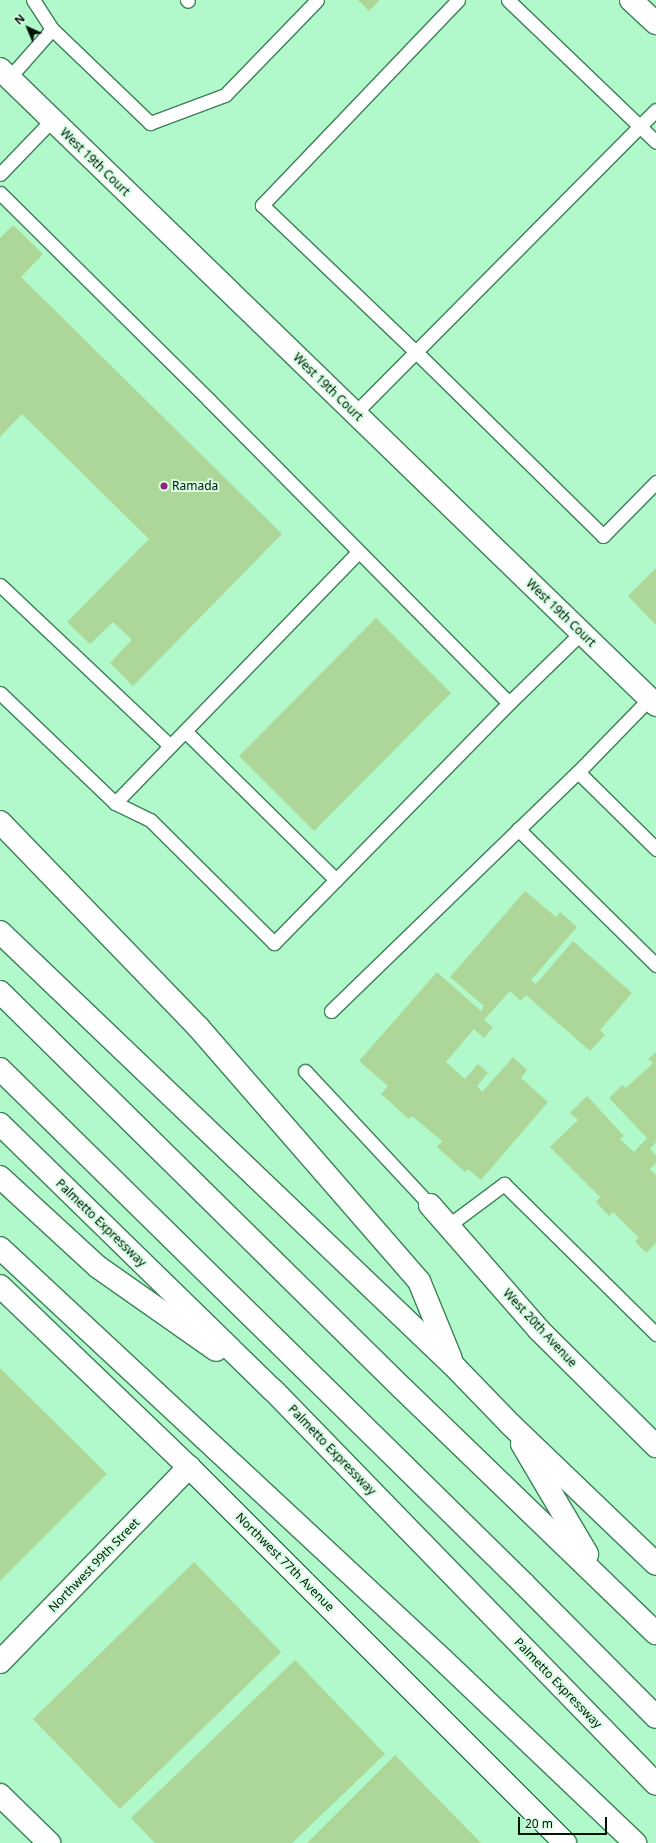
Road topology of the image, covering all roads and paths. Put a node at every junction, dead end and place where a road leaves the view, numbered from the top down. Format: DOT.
graph roads {
  1 [pos="33,0"];
  2 [pos="317,0"];
  3 [pos="458,0"];
  4 [pos="508,0"];
  5 [pos="631,0"];
  6 [pos="656,23"];
  7 [pos="52,29"];
  8 [pos="4,73"];
  9 [pos="656,110"];
  10 [pos="52,120"];
  11 [pos="640,126"];
  12 [pos="656,142"];
  13 [pos="0,174"];
  14 [pos="0,193"];
  15 [pos="416,352"];
  16 [pos="355,413"];
  17 [pos="656,482"];
  18 [pos="358,552"];
  19 [pos="0,585"];
  20 [pos="581,633"];
  21 [pos="0,693"];
  22 [pos="653,702"];
  23 [pos="509,704"];
  24 [pos="185,731"];
  25 [pos="170,746"];
  26 [pos="578,772"];
  27 [pos="115,803"];
  28 [pos="0,822"];
  29 [pos="518,829"];
  30 [pos="656,849"];
  31 [pos="336,880"];
  32 [pos="0,932"];
  33 [pos="656,965"];
  34 [pos="0,992"];
  35 [pos="331,1011"];
  36 [pos="0,1069"];
  37 [pos="305,1071"];
  38 [pos="0,1124"];
  39 [pos="0,1177"];
  40 [pos="430,1205"];
  41 [pos="449,1225"];
  42 [pos="0,1248"];
  43 [pos="0,1286"];
  44 [pos="656,1334"];
  45 [pos="454,1366"];
  46 [pos="273,1390"];
  47 [pos="510,1424"];
  48 [pos="656,1446"];
  49 [pos="189,1467"];
  50 [pos="656,1564"];
  51 [pos="607,1584"];
  52 [pos="656,1633"];
  53 [pos="0,1662"];
  54 [pos="656,1717"];
  55 [pos="656,1784"];
  56 [pos="0,1795"];
  57 [pos="49,1843"];
  58 [pos="565,1843"];
  59 [pos="635,1843"];
  1 -- 7 [label="lane"];
  2 -- 7 [label="lane"];
  3 -- 15 [label="lane"];
  4 -- 11 [label="lane"];
  5 -- 6 [label="main road"];
  7 -- 8 [label="lane"];
  8 -- 10 [label="main road, West 19th Court"];
  9 -- 11 [label="lane"];
  10 -- 13 [label="lane"];
  10 -- 16 [label="main road, West 19th Court"];
  11 -- 12 [label="lane"];
  11 -- 15 [label="lane"];
  14 -- 18 [label="lane"];
  15 -- 16 [label="lane"];
  15 -- 17 [label="lane"];
  16 -- 20 [label="main road, West 19th Court"];
  18 -- 23 [label="lane"];
  18 -- 24 [label="lane"];
  19 -- 25 [label="lane"];
  20 -- 22 [label="main road, West 19th Court"];
  20 -- 23 [label="lane"];
  21 -- 27 [label="lane"];
  22 -- 26 [label="lane"];
  23 -- 31 [label="lane"];
  24 -- 25 [label="lane"];
  24 -- 31 [label="lane"];
  25 -- 27 [label="lane"];
  26 -- 29 [label="lane"];
  26 -- 30 [label="lane"];
  27 -- 31 [label="lane"];
  28 -- 45 [label="main road"];
  29 -- 33 [label="lane"];
  29 -- 35 [label="lane"];
  32 -- 45 [label="main road"];
  34 -- 51 [label="main road"];
  36 -- 54 [label="main road"];
  37 -- 40 [label="lane"];
  38 -- 46 [label="main road, Palmetto Expressway"];
  39 -- 46 [label="main road"];
  40 -- 41 [label="main road, West 20th Avenue"];
  41 -- 44 [label="lane"];
  41 -- 48 [label="main road, West 20th Avenue"];
  42 -- 59 [label="main road"];
  43 -- 49 [label="main road, Northwest 77th Avenue"];
  45 -- 47 [label="main road"];
  46 -- 55 [label="main road, Palmetto Expressway"];
  47 -- 50 [label="main road"];
  47 -- 51 [label="main road"];
  49 -- 53 [label="main road, Northwest 99th Street"];
  49 -- 58 [label="main road, Northwest 77th Avenue"];
  51 -- 52 [label="main road"];
  56 -- 57 [label="main road"];
}
